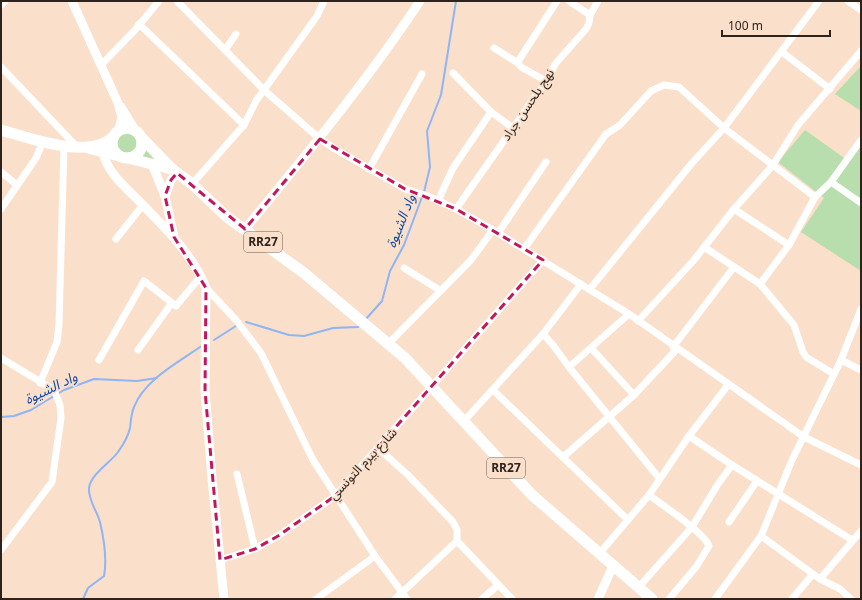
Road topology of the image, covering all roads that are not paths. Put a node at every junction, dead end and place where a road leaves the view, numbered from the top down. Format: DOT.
graph roads {
  1 [pos="5,1"];
  2 [pos="72,1"];
  3 [pos="159,1"];
  4 [pos="177,1"];
  5 [pos="324,1"];
  6 [pos="420,1"];
  7 [pos="557,1"];
  8 [pos="569,1"];
  9 [pos="598,1"];
  10 [pos="819,1"];
  11 [pos="848,1"];
  12 [pos="1,5"];
  13 [pos="861,10"];
  14 [pos="590,15"];
  15 [pos="139,24"];
  16 [pos="236,34"];
  17 [pos="494,48"];
  18 [pos="225,50"];
  19 [pos="861,51"];
  20 [pos="782,52"];
  21 [pos="518,63"];
  22 [pos="102,64"];
  23 [pos="1,68"];
  24 [pos="453,73"];
  25 [pos="422,74"];
  26 [pos="546,81"];
  27 [pos="830,89"];
  28 [pos="264,90"];
  29 [pos="118,103"];
  30 [pos="491,112"];
  31 [pos="244,125"];
  32 [pos="513,128"];
  33 [pos="724,128"];
  34 [pos="1,130"];
  35 [pos="116,133"];
  36 [pos="138,134"];
  37 [pos="320,139"];
  38 [pos="861,140"];
  39 [pos="43,142"];
  40 [pos="64,145"];
  41 [pos="81,147"];
  42 [pos="103,153"];
  43 [pos="123,157"];
  44 [pos="546,162"];
  45 [pos="152,164"];
  46 [pos="773,165"];
  47 [pos="369,169"];
  48 [pos="174,171"];
  49 [pos="1,172"];
  50 [pos="831,182"];
  51 [pos="192,184"];
  52 [pos="17,185"];
  53 [pos="165,196"];
  54 [pos="815,197"];
  55 [pos="438,201"];
  56 [pos="861,202"];
  57 [pos="143,205"];
  58 [pos="1,209"];
  59 [pos="456,209"];
  60 [pos="734,209"];
  61 [pos="245,229"];
  62 [pos="496,231"];
  63 [pos="174,237"];
  64 [pos="116,239"];
  65 [pos="788,245"];
  66 [pos="704,247"];
  67 [pos="524,249"];
  68 [pos="543,260"];
  69 [pos="734,267"];
  70 [pos="404,268"];
  71 [pos="201,276"];
  72 [pos="581,284"];
  73 [pos="760,284"];
  74 [pos="206,288"];
  75 [pos="590,289"];
  76 [pos="440,292"];
  77 [pos="171,304"];
  78 [pos="861,309"];
  79 [pos="629,314"];
  80 [pos="638,321"];
  81 [pos="543,334"];
  82 [pos="389,343"];
  83 [pos="675,348"];
  84 [pos="592,349"];
  85 [pos="138,350"];
  86 [pos="1,358"];
  87 [pos="99,360"];
  88 [pos="841,360"];
  89 [pos="569,367"];
  90 [pos="861,370"];
  91 [pos="834,374"];
  92 [pos="40,382"];
  93 [pos="728,385"];
  94 [pos="432,387"];
  95 [pos="493,390"];
  96 [pos="634,395"];
  97 [pos="609,417"];
  98 [pos="464,421"];
  99 [pos="689,436"];
  100 [pos="804,437"];
  101 [pos="378,448"];
  102 [pos="563,457"];
  103 [pos="732,465"];
  104 [pos="861,465"];
  105 [pos="237,474"];
  106 [pos="659,478"];
  107 [pos="757,481"];
  108 [pos="777,493"];
  109 [pos="649,495"];
  110 [pos="335,496"];
  111 [pos="628,520"];
  112 [pos="729,522"];
  113 [pos="692,527"];
  114 [pos="861,531"];
  115 [pos="761,536"];
  116 [pos="852,540"];
  117 [pos="457,541"];
  118 [pos="255,549"];
  119 [pos="1,550"];
  120 [pos="599,554"];
  121 [pos="375,556"];
  122 [pos="220,560"];
  123 [pos="613,566"];
  124 [pos="812,575"];
  125 [pos="820,579"];
  126 [pos="498,585"];
  127 [pos="638,588"];
  128 [pos="405,596"];
  129 [pos="224,599"];
  130 [pos="316,599"];
  131 [pos="395,599"];
  132 [pos="482,599"];
  133 [pos="512,599"];
  134 [pos="598,599"];
  135 [pos="652,599"];
  136 [pos="669,599"];
  137 [pos="715,599"];
  138 [pos="792,599"];
  139 [pos="851,599"];
  1 -- 12 [label="street"];
  2 -- 22 [label="street"];
  3 -- 15 [label="street"];
  4 -- 18 [label="street"];
  5 -- 28 [label="street"];
  6 -- 37 [label="street"];
  7 -- 21 [label="street"];
  8 -- 14 [label="street"];
  9 -- 14 [label="street, نهج بلحسن جراد"];
  10 -- 20 [label="street"];
  11 -- 13 [label="street"];
  14 -- 26 [label="street, نهج بلحسن جراد"];
  15 -- 22 [label="street"];
  15 -- 31 [label="street"];
  16 -- 18 [label="street"];
  17 -- 21 [label="street"];
  18 -- 28 [label="street"];
  19 -- 27 [label="street"];
  20 -- 27 [label="street"];
  20 -- 33 [label="street"];
  21 -- 26 [label="street"];
  22 -- 29 [label="street"];
  23 -- 41 [label="street"];
  24 -- 30 [label="street"];
  25 -- 47 [label="street"];
  26 -- 32 [label="street, نهج بلحسن جراد"];
  27 -- 46 [label="street"];
  28 -- 31 [label="street"];
  28 -- 37 [label="street"];
  29 -- 35 [label="street"];
  29 -- 36 [label="street"];
  30 -- 32 [label="street"];
  30 -- 55 [label="street"];
  31 -- 51 [label="street"];
  32 -- 59 [label="street, نهج بلحسن جراد"];
  33 -- 46 [label="street"];
  33 -- 67 [label="street"];
  33 -- 75 [label="street"];
  34 -- 39 [label="main road, RR27"];
  35 -- 36 [label="main road, RR27"];
  35 -- 41 [label="main road, RR27"];
  35 -- 43 [label="main road"];
  36 -- 43 [label="main road"];
  36 -- 48 [label="main road, RR27"];
  37 -- 47 [label="street"];
  37 -- 61 [label="street"];
  38 -- 50 [label="street"];
  39 -- 40 [label="main road, RR27"];
  39 -- 52 [label="street"];
  40 -- 41 [label="main road, RR27"];
  40 -- 92 [label="street"];
  41 -- 42 [label="main road, RR27"];
  42 -- 43 [label="main road, RR27"];
  42 -- 57 [label="street"];
  43 -- 45 [label="main road, RR27"];
  44 -- 62 [label="street"];
  45 -- 48 [label="main road, RR27"];
  45 -- 53 [label="street"];
  46 -- 54 [label="street"];
  46 -- 60 [label="street"];
  47 -- 55 [label="street"];
  48 -- 51 [label="main road, RR27"];
  48 -- 53 [label="street"];
  49 -- 52 [label="street"];
  50 -- 54 [label="street"];
  50 -- 56 [label="street"];
  51 -- 61 [label="main road, RR27"];
  52 -- 58 [label="street"];
  53 -- 63 [label="street"];
  54 -- 65 [label="street"];
  55 -- 59 [label="street"];
  57 -- 63 [label="street"];
  57 -- 64 [label="street"];
  59 -- 62 [label="street"];
  60 -- 65 [label="street"];
  60 -- 66 [label="street"];
  61 -- 82 [label="main road, RR27"];
  62 -- 67 [label="street"];
  62 -- 76 [label="street"];
  63 -- 71 [label="street"];
  65 -- 73 [label="street"];
  66 -- 69 [label="street"];
  66 -- 80 [label="street"];
  67 -- 68 [label="street"];
  68 -- 72 [label="street"];
  68 -- 94 [label="street, شارع بيرم التونسي"];
  69 -- 73 [label="street"];
  69 -- 83 [label="street"];
  70 -- 76 [label="street"];
  71 -- 74 [label="street"];
  71 -- 77 [label="street"];
  72 -- 75 [label="street"];
  72 -- 81 [label="street"];
  73 -- 91 [label="street"];
  74 -- 110 [label="street"];
  74 -- 122 [label="street"];
  75 -- 79 [label="street"];
  76 -- 82 [label="street"];
  77 -- 85 [label="street"];
  77 -- 87 [label="street"];
  78 -- 88 [label="street"];
  79 -- 80 [label="street"];
  79 -- 84 [label="street"];
  80 -- 83 [label="street"];
  81 -- 89 [label="street"];
  81 -- 95 [label="street"];
  82 -- 94 [label="main road, RR27"];
  83 -- 93 [label="street"];
  83 -- 96 [label="street"];
  84 -- 89 [label="street"];
  84 -- 96 [label="street"];
  86 -- 92 [label="street"];
  88 -- 90 [label="street"];
  88 -- 91 [label="street"];
  89 -- 97 [label="street"];
  91 -- 100 [label="street"];
  92 -- 119 [label="street"];
  93 -- 99 [label="street"];
  93 -- 100 [label="street"];
  94 -- 98 [label="main road, RR27"];
  94 -- 101 [label="street, شارع بيرم التونسي"];
  95 -- 98 [label="street"];
  95 -- 102 [label="street"];
  96 -- 97 [label="street"];
  97 -- 102 [label="street"];
  97 -- 106 [label="street"];
  98 -- 120 [label="main road, RR27"];
  99 -- 103 [label="street"];
  99 -- 106 [label="street"];
  100 -- 104 [label="street"];
  100 -- 108 [label="street"];
  101 -- 110 [label="street, شارع بيرم التونسي"];
  101 -- 117 [label="street"];
  102 -- 111 [label="street"];
  103 -- 107 [label="street"];
  103 -- 113 [label="street"];
  105 -- 118 [label="street"];
  106 -- 109 [label="street"];
  107 -- 108 [label="street"];
  107 -- 112 [label="street"];
  108 -- 115 [label="street"];
  108 -- 116 [label="street"];
  109 -- 111 [label="street"];
  109 -- 113 [label="street"];
  110 -- 118 [label="street, شارع بيرم التونسي"];
  110 -- 121 [label="street"];
  111 -- 120 [label="street"];
  113 -- 127 [label="street"];
  113 -- 136 [label="street"];
  114 -- 116 [label="street"];
  115 -- 124 [label="street"];
  115 -- 137 [label="street"];
  116 -- 125 [label="street"];
  117 -- 126 [label="street"];
  117 -- 128 [label="street"];
  118 -- 122 [label="street, شارع بيرم التونسي"];
  120 -- 123 [label="main road, RR27"];
  121 -- 128 [label="street"];
  121 -- 130 [label="street"];
  122 -- 129 [label="street"];
  123 -- 127 [label="main road, RR27"];
  123 -- 134 [label="street"];
  124 -- 125 [label="street"];
  124 -- 138 [label="street"];
  125 -- 139 [label="street"];
  126 -- 132 [label="street"];
  126 -- 133 [label="street"];
  127 -- 135 [label="main road, RR27"];
  128 -- 131 [label="street"];
}
